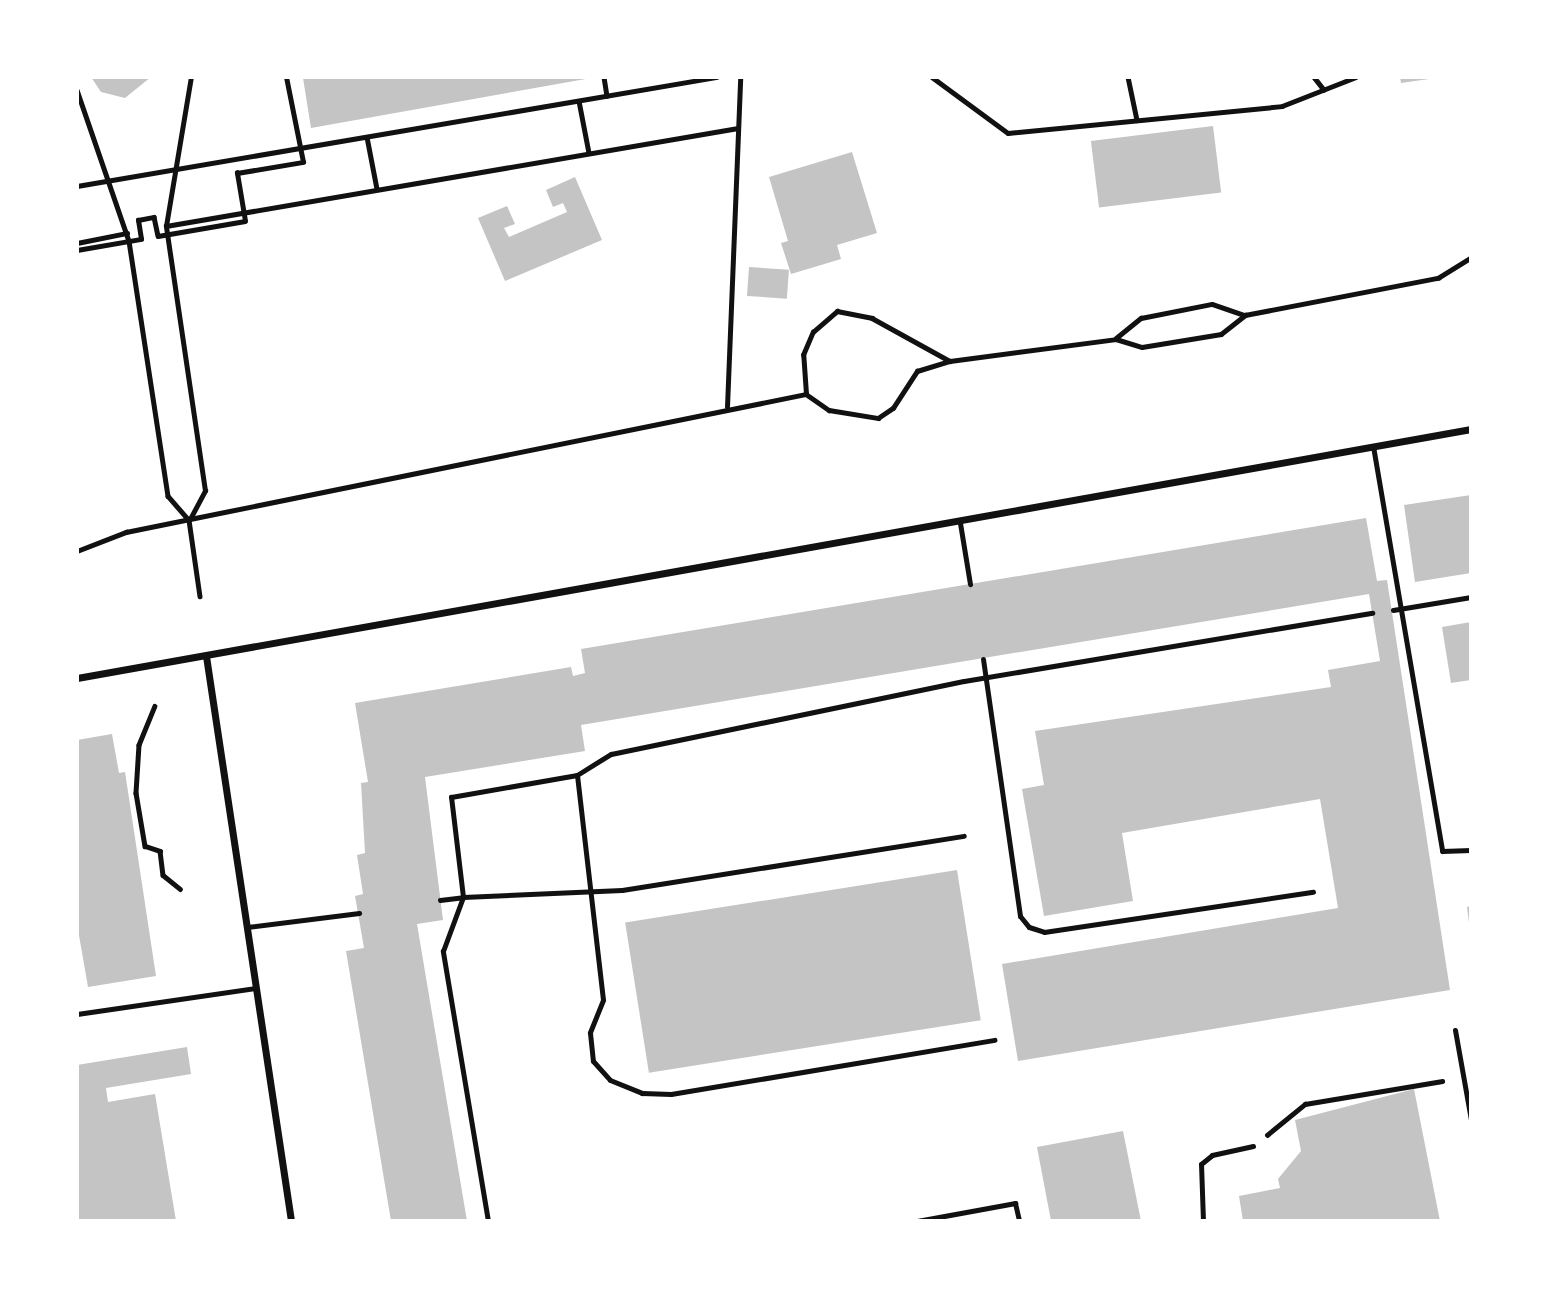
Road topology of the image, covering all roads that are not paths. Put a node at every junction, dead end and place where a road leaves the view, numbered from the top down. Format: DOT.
graph roads {
  1 [pos="1471,429"];
  2 [pos="1373,446"];
  3 [pos="960,523"];
  4 [pos="970,584"];
  5 [pos="1471,597"];
  6 [pos="1402,608"];
  7 [pos="1392,610"];
  8 [pos="1372,613"];
  9 [pos="206,656"];
  10 [pos="983,659"];
  11 [pos="985,677"];
  12 [pos="77,678"];
  13 [pos="577,775"];
  14 [pos="964,835"];
  15 [pos="1471,850"];
  16 [pos="1313,892"];
  17 [pos="589,894"];
  18 [pos="463,897"];
  19 [pos="440,900"];
  20 [pos="359,914"];
  21 [pos="247,927"];
  22 [pos="256,988"];
  23 [pos="77,1014"];
  24 [pos="1455,1030"];
  25 [pos="995,1040"];
  26 [pos="1471,1120"];
  27 [pos="1253,1146"];
  28 [pos="291,1221"];
  29 [pos="488,1221"];
  30 [pos="917,1221"];
  31 [pos="1019,1221"];
  32 [pos="1203,1221"];
  1 -- 2 [label="street"];
  2 -- 3 [label="street"];
  2 -- 6 [label="lane"];
  3 -- 4 [label="lane"];
  3 -- 9 [label="street"];
  5 -- 6 [label="lane"];
  6 -- 7 [label="lane"];
  6 -- 15 [label="lane"];
  8 -- 11 [label="lane"];
  9 -- 12 [label="street"];
  9 -- 21 [label="street"];
  10 -- 11 [label="lane"];
  11 -- 13 [label="lane"];
  11 -- 16 [label="lane"];
  13 -- 17 [label="lane"];
  13 -- 18 [label="lane"];
  14 -- 17 [label="lane"];
  17 -- 18 [label="lane"];
  17 -- 25 [label="lane"];
  18 -- 19 [label="lane"];
  18 -- 29 [label="lane"];
  20 -- 21 [label="lane"];
  21 -- 22 [label="street"];
  22 -- 23 [label="lane"];
  22 -- 28 [label="street"];
  24 -- 26 [label="lane"];
  27 -- 32 [label="lane"];
  30 -- 31 [label="lane"];
}
